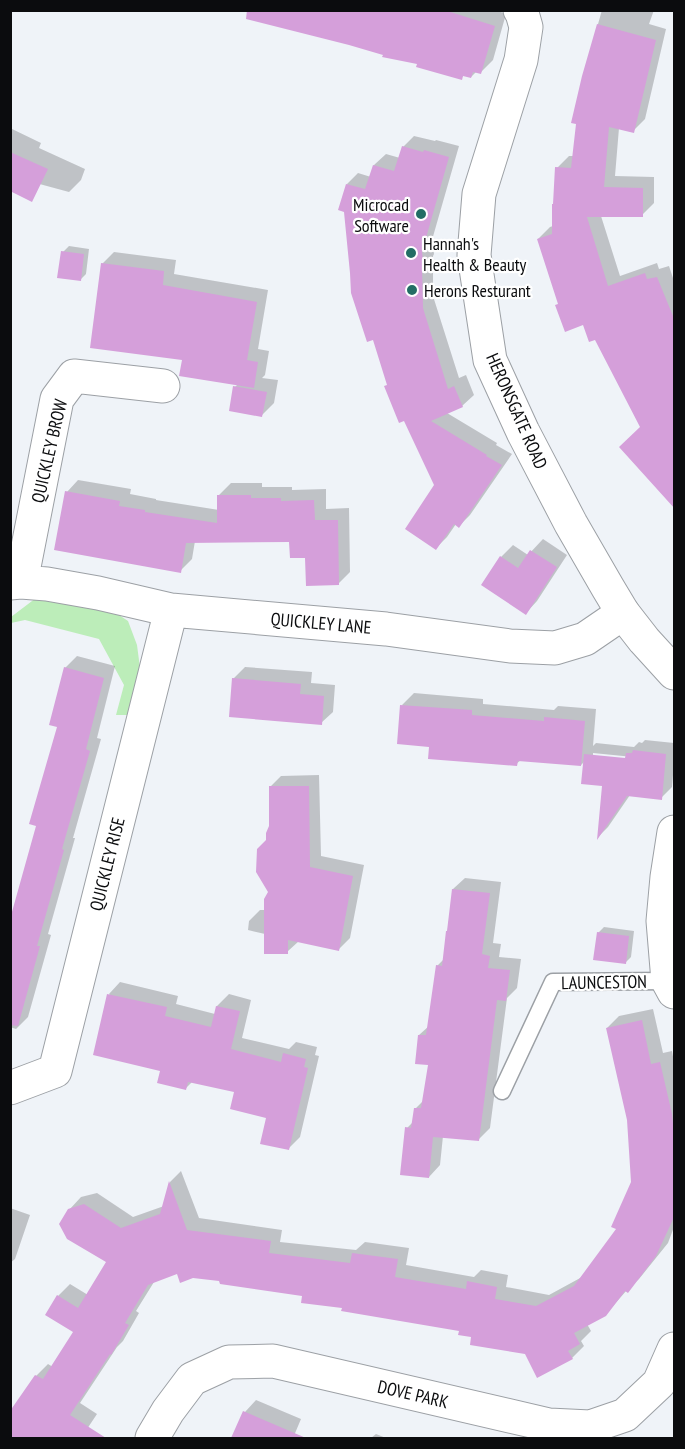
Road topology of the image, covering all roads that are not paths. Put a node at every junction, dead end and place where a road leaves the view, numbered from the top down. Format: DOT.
graph roads {
  1 [pos="519,10"];
  2 [pos="164,386"];
  3 [pos="16,582"];
  4 [pos="171,610"];
  5 [pos="623,613"];
  6 [pos="675,673"];
  7 [pos="675,832"];
  8 [pos="671,986"];
  9 [pos="10,1088"];
  10 [pos="502,1091"];
  11 [pos="675,1349"];
  12 [pos="152,1438"];
  1 -- 5 [label="street, HERONSGATE ROAD"];
  2 -- 3 [label="street, QUICKLEY BROW"];
  3 -- 4 [label="street, QUICKLEY LANE"];
  4 -- 5 [label="street, QUICKLEY LANE"];
  4 -- 9 [label="street, QUICKLEY RISE"];
  5 -- 6 [label="street, HERONSGATE ROAD"];
  7 -- 8 [label="street"];
  8 -- 10 [label="lane, LAUNCESTON"];
  11 -- 12 [label="street, DOVE PARK"];
}
